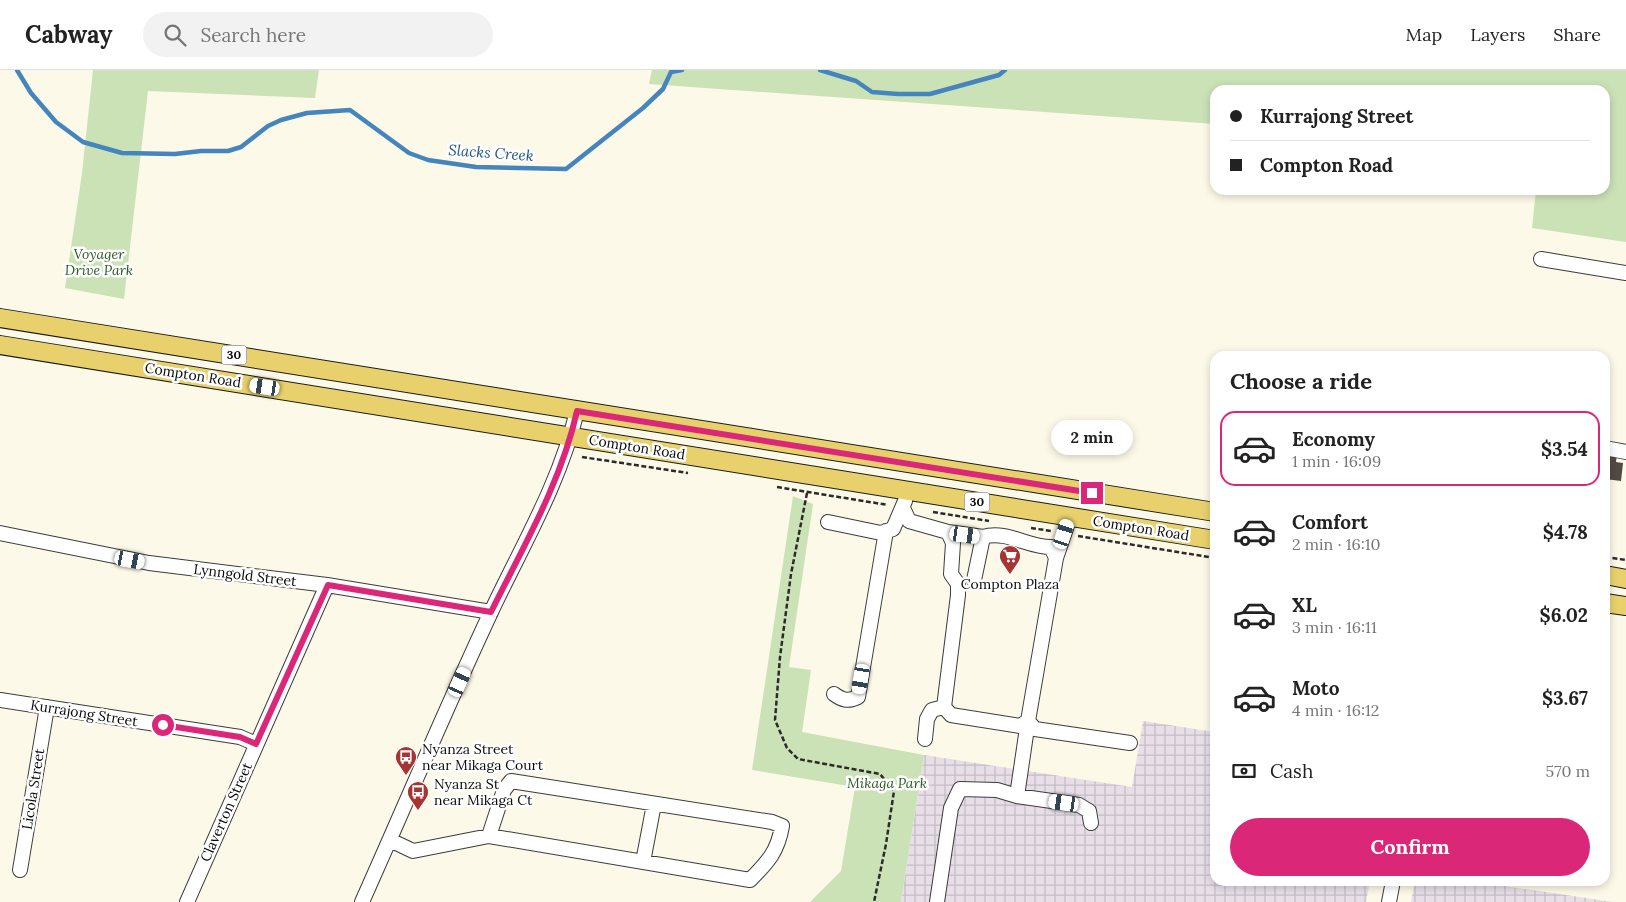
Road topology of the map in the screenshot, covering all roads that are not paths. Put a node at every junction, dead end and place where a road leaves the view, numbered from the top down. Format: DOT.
graph roads {
  1 [pos="1541,259"];
  2 [pos="1626,273"];
  3 [pos="0,318"];
  4 [pos="0,345"];
  5 [pos="577,411"];
  6 [pos="571,437"];
  7 [pos="1610,449"];
  8 [pos="1626,452"];
  9 [pos="908,491"];
  10 [pos="903,508"];
  11 [pos="1210,511"];
  12 [pos="1070,517"];
  13 [pos="828,522"];
  14 [pos="886,531"];
  15 [pos="948,532"];
  16 [pos="0,533"];
  17 [pos="983,537"];
  18 [pos="1210,539"];
  19 [pos="1056,558"];
  20 [pos="1610,577"];
  21 [pos="1626,579"];
  22 [pos="974,580"];
  23 [pos="328,585"];
  24 [pos="1610,604"];
  25 [pos="1626,606"];
  26 [pos="491,612"];
  27 [pos="834,694"];
  28 [pos="0,700"];
  29 [pos="47,707"];
  30 [pos="944,708"];
  31 [pos="1028,721"];
  32 [pos="924,739"];
  33 [pos="1130,742"];
  34 [pos="256,744"];
  35 [pos="1017,796"];
  36 [pos="654,804"];
  37 [pos="1091,823"];
  38 [pos="489,836"];
  39 [pos="390,840"];
  40 [pos="643,862"];
  41 [pos="20,870"];
  42 [pos="1392,886"];
  43 [pos="187,902"];
  44 [pos="362,902"];
  45 [pos="937,902"];
  46 [pos="1389,902"];
  1 -- 2 [label="street"];
  3 -- 5 [label="main road, Compton Road / 30"];
  4 -- 6 [label="main road, Compton Road / 30"];
  5 -- 6 [label="street"];
  5 -- 11 [label="main road, Compton Road / 30"];
  6 -- 9 [label="main road, Compton Road / 30"];
  6 -- 26 [label="street"];
  7 -- 8 [label="street"];
  9 -- 10 [label="street"];
  9 -- 12 [label="main road, Compton Road / 30"];
  10 -- 14 [label="street"];
  10 -- 15 [label="street"];
  12 -- 18 [label="main road, Compton Road / 30"];
  12 -- 19 [label="street"];
  13 -- 14 [label="street"];
  14 -- 27 [label="street"];
  15 -- 17 [label="street"];
  15 -- 30 [label="street"];
  16 -- 23 [label="street, Lynngold Street"];
  17 -- 19 [label="street"];
  17 -- 22 [label="street"];
  19 -- 31 [label="street"];
  20 -- 21 [label="main road"];
  23 -- 26 [label="street, Lynngold Street"];
  23 -- 34 [label="street, Claverton Street"];
  24 -- 25 [label="main road"];
  26 -- 39 [label="street"];
  28 -- 29 [label="street, Kurrajong Street"];
  29 -- 34 [label="street, Kurrajong Street"];
  29 -- 41 [label="street, Licola Street"];
  30 -- 31 [label="street"];
  30 -- 32 [label="street"];
  31 -- 33 [label="street"];
  31 -- 35 [label="street"];
  34 -- 43 [label="street, Claverton Street"];
  35 -- 37 [label="street"];
  35 -- 45 [label="street"];
  36 -- 38 [label="street"];
  36 -- 40 [label="street"];
  36 -- 40 [label="street"];
  38 -- 39 [label="street"];
  38 -- 40 [label="street"];
  39 -- 44 [label="street"];
  42 -- 46 [label="street"];
}
